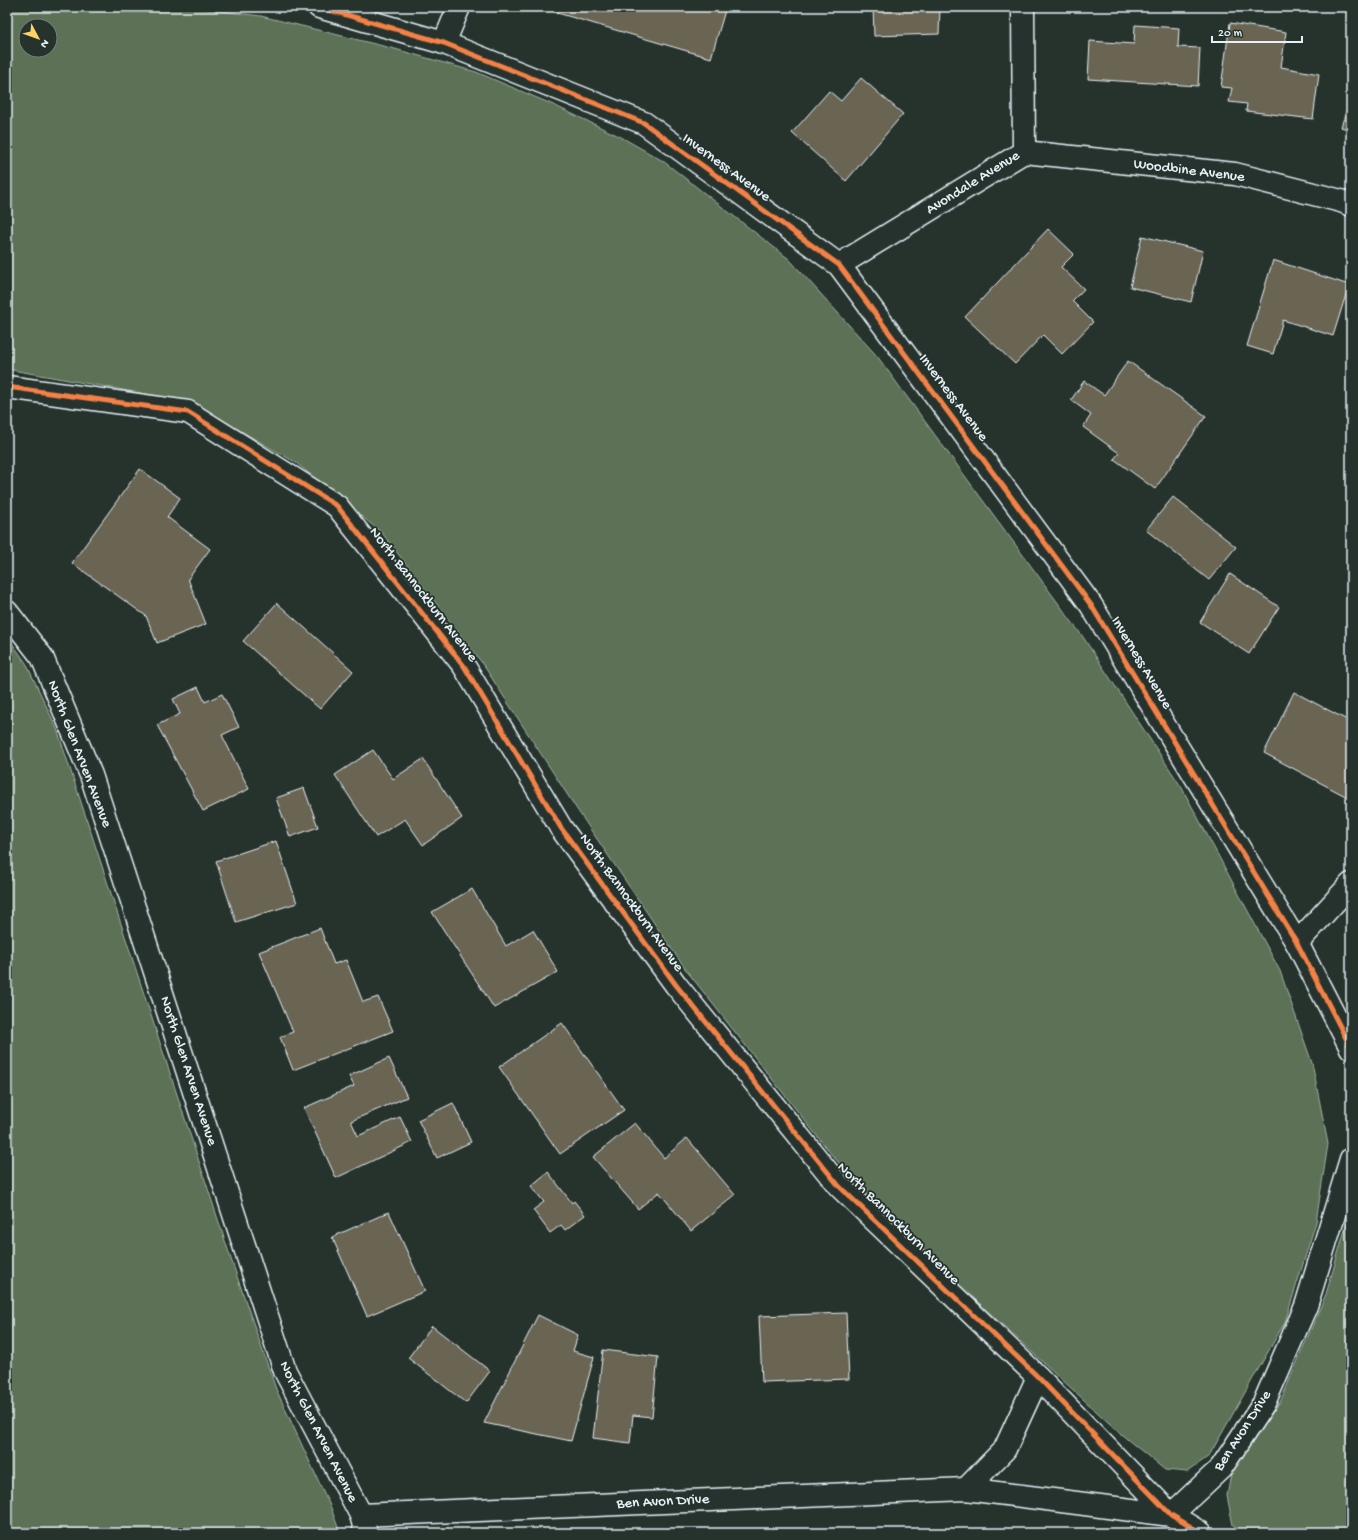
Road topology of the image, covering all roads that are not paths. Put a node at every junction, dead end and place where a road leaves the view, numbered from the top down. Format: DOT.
graph roads {
  1 [pos="319,7"];
  2 [pos="459,7"];
  3 [pos="1023,7"];
  4 [pos="444,43"];
  5 [pos="1024,152"];
  6 [pos="1351,206"];
  7 [pos="839,265"];
  8 [pos="7,386"];
  9 [pos="7,612"];
  10 [pos="1351,884"];
  11 [pos="1298,943"];
  12 [pos="1351,1048"];
  13 [pos="1351,1159"];
  14 [pos="1038,1377"];
  15 [pos="966,1489"];
  16 [pos="1171,1515"];
  17 [pos="363,1524"];
  18 [pos="1201,1533"];
  1 -- 4 [label="street, Inverness Avenue"];
  2 -- 4 [label="street"];
  3 -- 5 [label="street, Avondale Avenue"];
  4 -- 7 [label="street, Inverness Avenue"];
  5 -- 6 [label="street, Woodbine Avenue"];
  5 -- 7 [label="street, Avondale Avenue"];
  7 -- 11 [label="street, Inverness Avenue"];
  8 -- 14 [label="street, North Bannockburn Avenue"];
  9 -- 17 [label="street, North Glen Arven Avenue"];
  10 -- 11 [label="street"];
  11 -- 12 [label="street, Inverness Avenue"];
  13 -- 16 [label="street, Ben Avon Drive"];
  14 -- 15 [label="street"];
  14 -- 16 [label="street, North Bannockburn Avenue"];
  15 -- 16 [label="street, Ben Avon Drive"];
  15 -- 17 [label="street, Ben Avon Drive"];
  16 -- 18 [label="street, North Bannockburn Avenue"];
}
